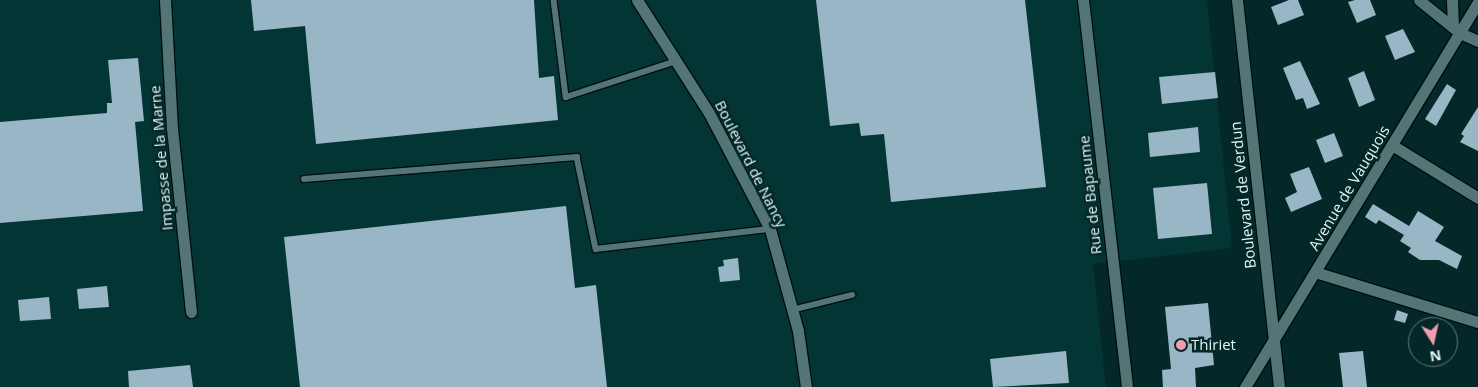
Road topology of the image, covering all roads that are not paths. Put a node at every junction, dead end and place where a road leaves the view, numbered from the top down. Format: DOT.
graph roads {
  1 [pos="165,0"];
  2 [pos="554,0"];
  3 [pos="637,0"];
  4 [pos="1083,0"];
  5 [pos="1238,0"];
  6 [pos="1419,0"];
  7 [pos="1452,0"];
  8 [pos="1478,3"];
  9 [pos="1457,30"];
  10 [pos="1478,40"];
  11 [pos="676,61"];
  12 [pos="1392,145"];
  13 [pos="304,179"];
  14 [pos="1478,198"];
  15 [pos="770,229"];
  16 [pos="1315,272"];
  17 [pos="852,295"];
  18 [pos="792,310"];
  19 [pos="191,312"];
  20 [pos="1478,322"];
  21 [pos="1274,340"];
  22 [pos="806,387"];
  23 [pos="1127,387"];
  24 [pos="1245,387"];
  25 [pos="1279,387"];
  1 -- 19 [label="street, Impasse de la Marne"];
  2 -- 11 [label="lane"];
  3 -- 11 [label="street, Boulevard de Nancy"];
  4 -- 23 [label="street, Rue de Bapaume"];
  5 -- 21 [label="street, Boulevard de Verdun"];
  6 -- 9 [label="street"];
  7 -- 9 [label="street"];
  8 -- 9 [label="street, Avenue de Vauquois"];
  9 -- 10 [label="street"];
  9 -- 12 [label="street, Avenue de Vauquois"];
  11 -- 15 [label="street, Boulevard de Nancy"];
  12 -- 14 [label="street"];
  12 -- 16 [label="street, Avenue de Vauquois"];
  13 -- 15 [label="lane"];
  15 -- 18 [label="street, Boulevard de Nancy"];
  16 -- 20 [label="street"];
  16 -- 21 [label="street, Avenue de Vauquois"];
  17 -- 18 [label="lane"];
  18 -- 22 [label="street, Boulevard de Nancy"];
  21 -- 24 [label="street, Avenue de Vauquois"];
  21 -- 25 [label="street, Boulevard de Verdun"];
}
